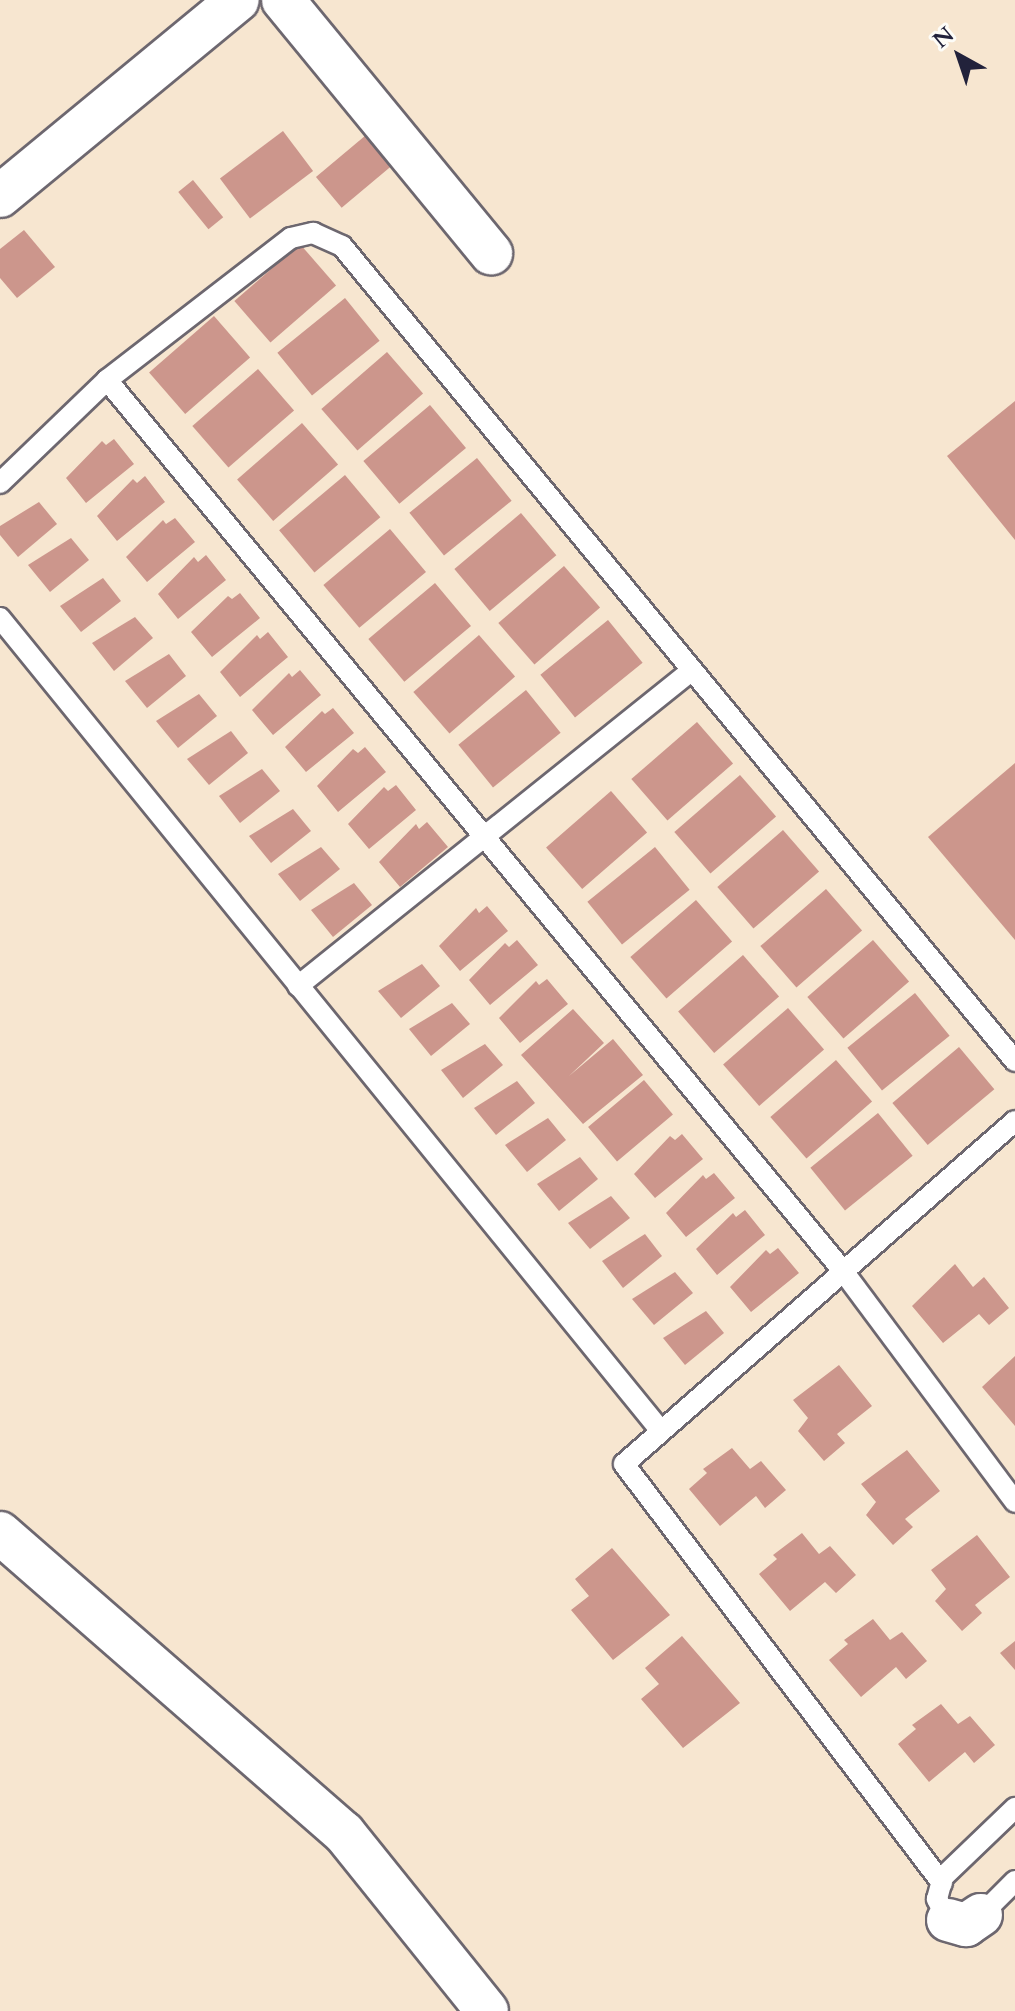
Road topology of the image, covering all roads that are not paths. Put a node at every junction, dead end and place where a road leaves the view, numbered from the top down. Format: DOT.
graph roads {
  1 [pos="238,0"];
  2 [pos="283,0"];
  3 [pos="0,196"];
  4 [pos="491,253"];
  5 [pos="107,380"];
  6 [pos="0,483"];
  7 [pos="0,618"];
  8 [pos="691,671"];
  9 [pos="485,840"];
  10 [pos="298,986"];
  11 [pos="1015,1061"];
  12 [pos="1015,1121"];
  13 [pos="843,1271"];
  14 [pos="661,1431"];
  15 [pos="1015,1502"];
  16 [pos="0,1533"];
  17 [pos="1015,1808"];
  18 [pos="1015,1881"];
  19 [pos="957,1906"];
  20 [pos="487,2011"];
  1 -- 3 [label="street"];
  2 -- 4 [label="street"];
  5 -- 6 [label="lane"];
  5 -- 8 [label="lane"];
  5 -- 9 [label="lane"];
  7 -- 10 [label="lane"];
  8 -- 9 [label="lane"];
  8 -- 11 [label="lane"];
  9 -- 10 [label="lane"];
  9 -- 13 [label="lane"];
  10 -- 14 [label="lane"];
  12 -- 13 [label="lane"];
  13 -- 14 [label="lane"];
  13 -- 15 [label="lane"];
  14 -- 19 [label="lane"];
  16 -- 20 [label="street"];
  17 -- 19 [label="lane"];
  18 -- 19 [label="lane"];
}
